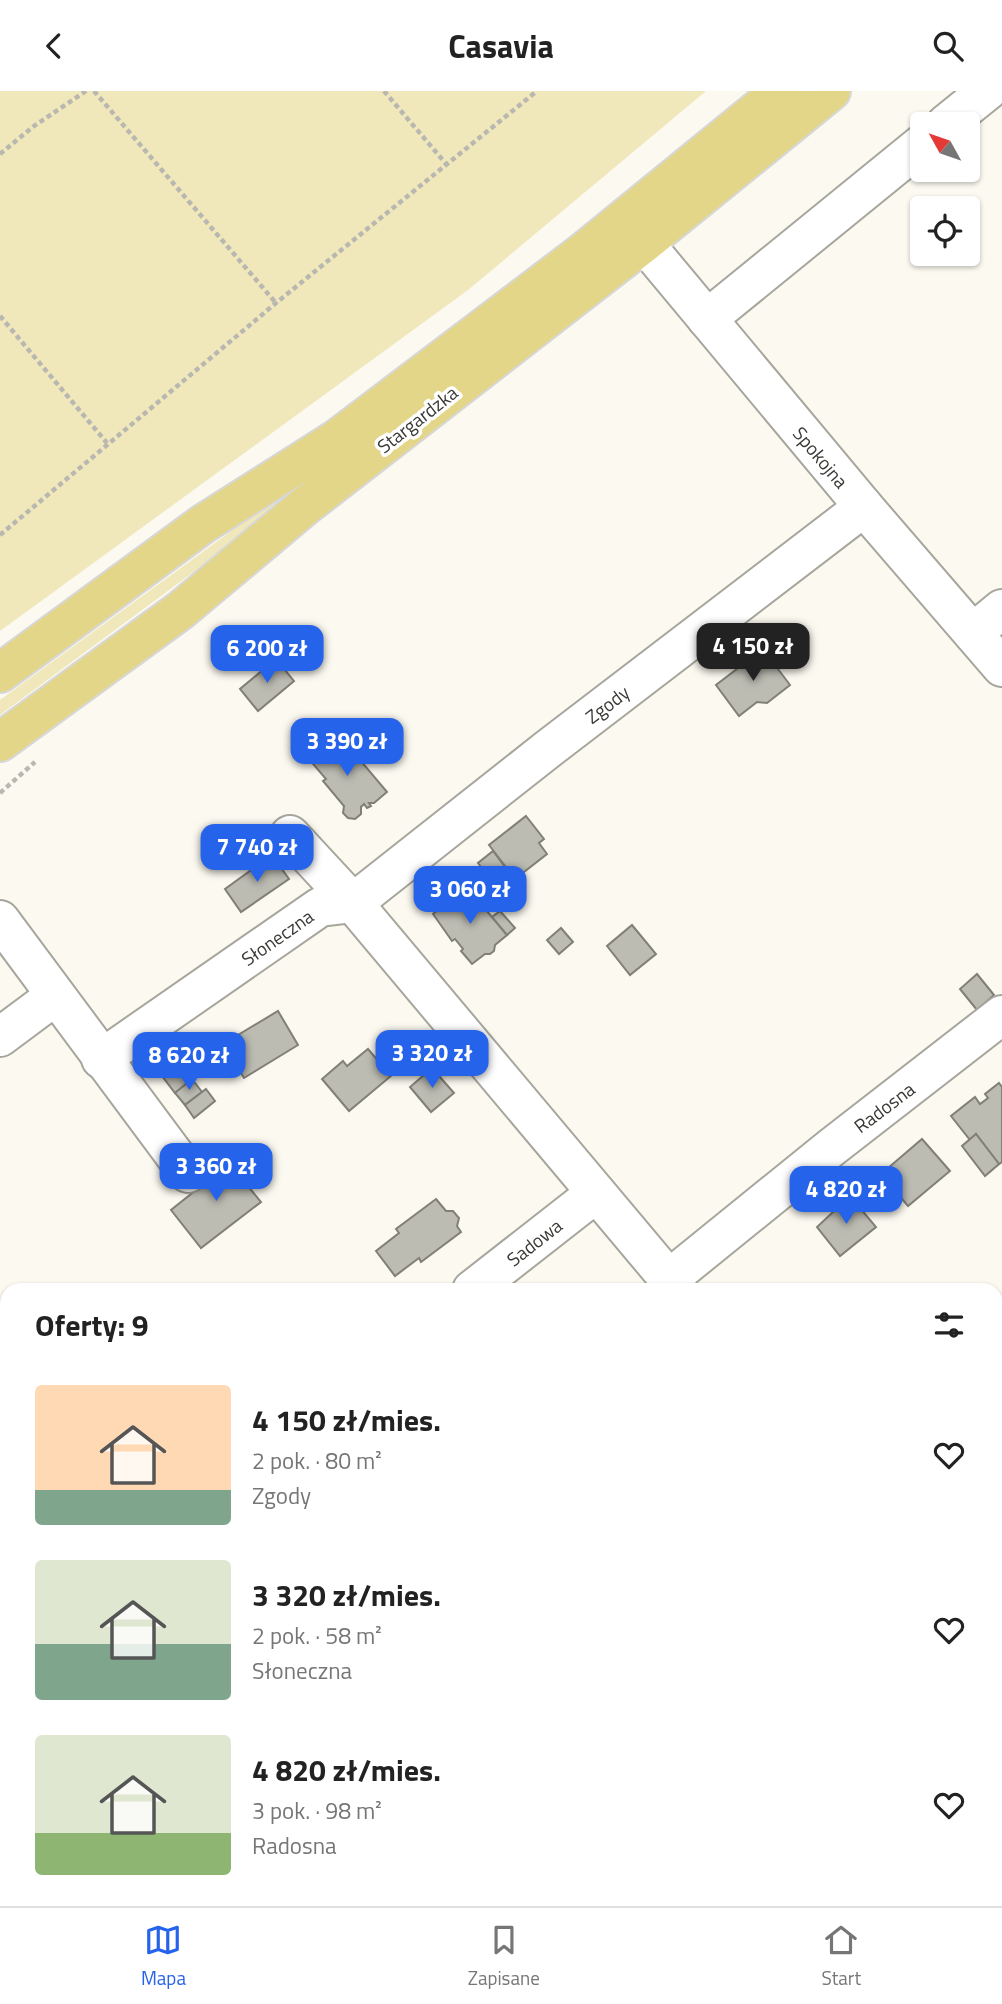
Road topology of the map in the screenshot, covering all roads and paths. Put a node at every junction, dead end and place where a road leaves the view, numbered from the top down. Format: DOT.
graph roads {
  1 [pos="86,91"];
  2 [pos="94,91"];
  3 [pos="384,91"];
  4 [pos="537,91"];
  5 [pos="781,91"];
  6 [pos="831,91"];
  7 [pos="987,91"];
  8 [pos="961,112"];
  9 [pos="910,154"];
  10 [pos="0,155"];
  11 [pos="448,165"];
  12 [pos="644,243"];
  13 [pos="276,303"];
  14 [pos="0,316"];
  15 [pos="707,319"];
  16 [pos="107,443"];
  17 [pos="863,507"];
  18 [pos="0,535"];
  19 [pos="988,621"];
  20 [pos="1002,667"];
  21 [pos="0,673"];
  22 [pos="0,742"];
  23 [pos="290,835"];
  24 [pos="353,903"];
  25 [pos="0,920"];
  26 [pos="55,996"];
  27 [pos="1002,1015"];
  28 [pos="0,1037"];
  29 [pos="101,1059"];
  30 [pos="188,1173"];
  31 [pos="596,1193"];
  32 [pos="481,1283"];
  33 [pos="673,1283"];
  34 [pos="675,1283"];
  1 -- 10 [label="path"];
  2 -- 13 [label="path"];
  3 -- 11 [label="path"];
  4 -- 11 [label="path"];
  5 -- 21 [label="main road, Stargardzka"];
  6 -- 12 [label="main road, Stargardzka"];
  7 -- 8 [label="street"];
  9 -- 15 [label="street"];
  11 -- 13 [label="path"];
  12 -- 15 [label="street, Spokojna"];
  12 -- 22 [label="main road, Stargardzka"];
  13 -- 16 [label="path"];
  14 -- 16 [label="path"];
  15 -- 17 [label="street, Spokojna"];
  16 -- 18 [label="path"];
  17 -- 19 [label="street, Spokojna"];
  17 -- 24 [label="street, Zgody"];
  19 -- 20 [label="street, Spokojna"];
  23 -- 24 [label="street"];
  24 -- 29 [label="street, Słoneczna"];
  24 -- 31 [label="street"];
  25 -- 26 [label="street"];
  26 -- 28 [label="street"];
  26 -- 29 [label="street"];
  27 -- 34 [label="street, Radosna"];
  29 -- 30 [label="street"];
  31 -- 32 [label="street, Sadowa"];
  31 -- 33 [label="street"];
}
